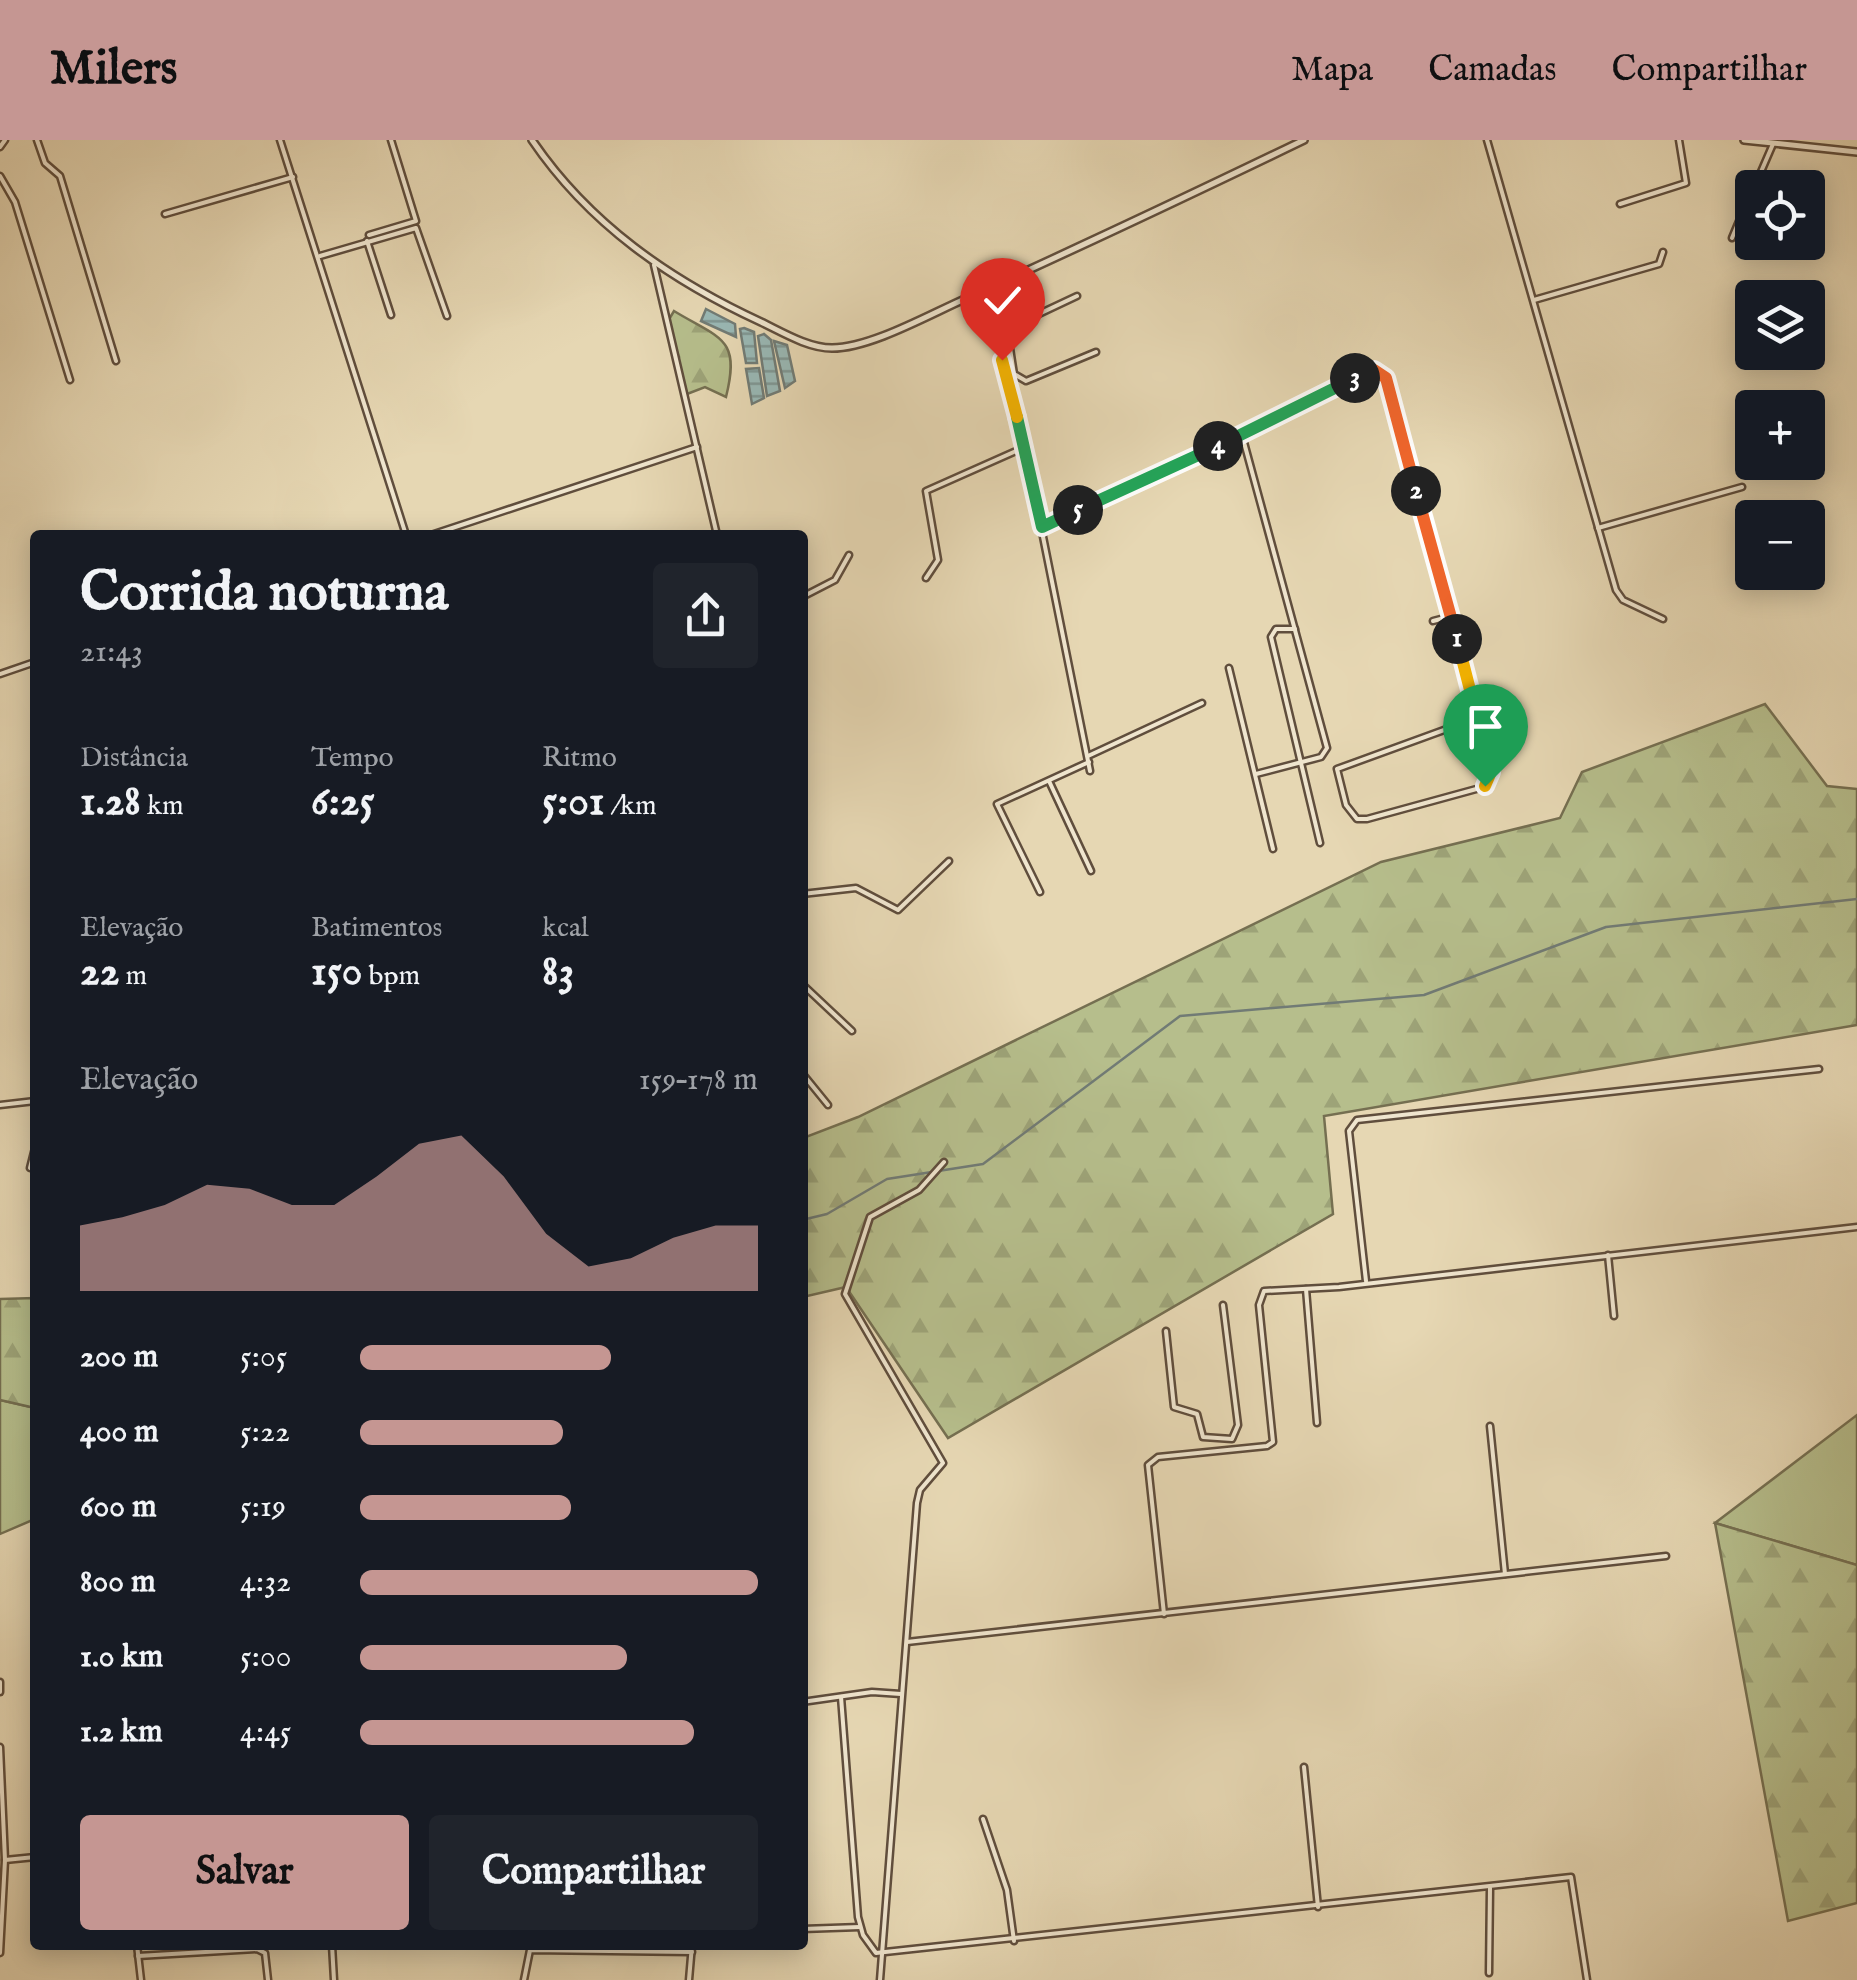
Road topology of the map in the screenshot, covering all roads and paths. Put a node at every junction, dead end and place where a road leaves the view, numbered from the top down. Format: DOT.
graph roads {
  1 [pos="5,140"];
  2 [pos="37,140"];
  3 [pos="280,140"];
  4 [pos="391,140"];
  5 [pos="532,140"];
  6 [pos="1304,140"];
  7 [pos="1487,140"];
  8 [pos="1679,140"];
  9 [pos="1744,140"];
  10 [pos="1773,144"];
  11 [pos="0,147"];
  12 [pos="1857,152"];
  13 [pos="1761,170"];
  14 [pos="0,176"];
  15 [pos="292,178"];
  16 [pos="1620,204"];
  17 [pos="165,214"];
  18 [pos="1735,231"];
  19 [pos="368,238"];
  20 [pos="1732,238"];
  21 [pos="1664,252"];
  22 [pos="318,256"];
  23 [pos="654,265"];
  24 [pos="984,290"];
  25 [pos="1077,296"];
  26 [pos="1534,300"];
  27 [pos="391,315"];
  28 [pos="447,316"];
  29 [pos="1096,352"];
  30 [pos="1010,357"];
  31 [pos="1002,360"];
  32 [pos="116,361"];
  33 [pos="70,380"];
  34 [pos="1242,435"];
  35 [pos="1025,447"];
  36 [pos="697,448"];
  37 [pos="1742,488"];
  38 [pos="1042,527"];
  39 [pos="1598,528"];
  40 [pos="404,530"];
  41 [pos="447,530"];
  42 [pos="716,530"];
  43 [pos="849,555"];
  44 [pos="926,578"];
  45 [pos="808,594"];
  46 [pos="1452,616"];
  47 [pos="1663,619"];
  48 [pos="1433,621"];
  49 [pos="1295,629"];
  50 [pos="30,664"];
  51 [pos="1229,668"];
  52 [pos="0,674"];
  53 [pos="1202,704"];
  54 [pos="1477,718"];
  55 [pos="1088,759"];
  56 [pos="1301,762"];
  57 [pos="1090,771"];
  58 [pos="1256,774"];
  59 [pos="1048,780"];
  60 [pos="1320,843"];
  61 [pos="1273,849"];
  62 [pos="949,860"];
  63 [pos="1091,872"];
  64 [pos="1040,892"];
  65 [pos="808,893"];
  66 [pos="808,990"];
  67 [pos="852,1032"];
  68 [pos="1819,1069"];
  69 [pos="808,1080"];
  70 [pos="30,1102"];
  71 [pos="0,1105"];
  72 [pos="828,1105"];
  73 [pos="944,1162"];
  74 [pos="1857,1227"];
  75 [pos="1608,1254"];
  76 [pos="1366,1282"];
  77 [pos="1306,1288"];
  78 [pos="1223,1305"];
  79 [pos="1614,1316"];
  80 [pos="1166,1332"];
  81 [pos="1317,1423"];
  82 [pos="1490,1426"];
  83 [pos="1203,1437"];
  84 [pos="1206,1453"];
  85 [pos="1666,1556"];
  86 [pos="1506,1574"];
  87 [pos="1164,1614"];
  88 [pos="906,1642"];
  89 [pos="0,1682"];
  90 [pos="0,1692"];
  91 [pos="901,1694"];
  92 [pos="842,1697"];
  93 [pos="808,1701"];
  94 [pos="0,1747"];
  95 [pos="1304,1767"];
  96 [pos="983,1819"];
  97 [pos="30,1858"];
  98 [pos="5,1860"];
  99 [pos="1490,1886"];
  100 [pos="1318,1906"];
  101 [pos="860,1927"];
  102 [pos="808,1929"];
  103 [pos="1014,1940"];
  104 [pos="137,1950"];
  105 [pos="227,1950"];
  106 [pos="260,1950"];
  107 [pos="332,1950"];
  108 [pos="692,1952"];
  109 [pos="0,1953"];
  110 [pos="883,1954"];
  111 [pos="138,1956"];
  112 [pos="1489,1973"];
  113 [pos="141,1980"];
  114 [pos="268,1980"];
  115 [pos="334,1980"];
  116 [pos="524,1980"];
  117 [pos="689,1980"];
  118 [pos="880,1980"];
  119 [pos="1586,1980"];
  1 -- 11 [label="street"];
  2 -- 32 [label="street"];
  3 -- 15 [label="street"];
  4 -- 19 [label="street"];
  5 -- 23 [label="street"];
  6 -- 24 [label="street"];
  7 -- 26 [label="street"];
  8 -- 16 [label="street"];
  9 -- 10 [label="street"];
  10 -- 12 [label="street"];
  10 -- 13 [label="street"];
  14 -- 33 [label="street"];
  15 -- 17 [label="street"];
  15 -- 22 [label="street"];
  18 -- 20 [label="street"];
  19 -- 22 [label="street"];
  19 -- 27 [label="street"];
  19 -- 28 [label="street"];
  21 -- 26 [label="street"];
  22 -- 40 [label="street"];
  23 -- 24 [label="street"];
  23 -- 36 [label="street"];
  24 -- 31 [label="street"];
  25 -- 30 [label="street"];
  26 -- 39 [label="street"];
  29 -- 30 [label="street"];
  30 -- 31 [label="street"];
  31 -- 35 [label="street"];
  34 -- 38 [label="street"];
  34 -- 46 [label="street"];
  34 -- 49 [label="street"];
  35 -- 38 [label="street"];
  35 -- 44 [label="street"];
  36 -- 41 [label="street"];
  36 -- 42 [label="street"];
  37 -- 39 [label="street"];
  38 -- 55 [label="street"];
  39 -- 47 [label="street"];
  43 -- 45 [label="street"];
  46 -- 48 [label="street"];
  46 -- 54 [label="street"];
  49 -- 56 [label="street"];
  49 -- 56 [label="street"];
  50 -- 52 [label="street"];
  51 -- 58 [label="street"];
  53 -- 55 [label="street"];
  54 -- 54 [label="street"];
  55 -- 57 [label="street"];
  55 -- 59 [label="street"];
  56 -- 58 [label="street"];
  56 -- 60 [label="street"];
  58 -- 61 [label="street"];
  59 -- 63 [label="street"];
  59 -- 64 [label="street"];
  62 -- 65 [label="street"];
  66 -- 67 [label="street"];
  68 -- 76 [label="street"];
  69 -- 72 [label="street"];
  70 -- 71 [label="street"];
  73 -- 88 [label="street"];
  74 -- 75 [label="street"];
  75 -- 76 [label="street"];
  75 -- 79 [label="street"];
  76 -- 77 [label="street"];
  77 -- 81 [label="street"];
  77 -- 84 [label="street"];
  78 -- 83 [label="street"];
  80 -- 83 [label="street"];
  82 -- 86 [label="street"];
  83 -- 84 [label="street"];
  84 -- 87 [label="street"];
  85 -- 86 [label="street"];
  86 -- 87 [label="street"];
  87 -- 88 [label="street"];
  88 -- 91 [label="street"];
  89 -- 90 [label="street"];
  91 -- 92 [label="street"];
  91 -- 110 [label="street"];
  92 -- 93 [label="street"];
  92 -- 101 [label="street"];
  94 -- 98 [label="street"];
  95 -- 100 [label="street"];
  96 -- 103 [label="street"];
  97 -- 98 [label="street"];
  98 -- 109 [label="street"];
  99 -- 100 [label="street"];
  99 -- 112 [label="street"];
  99 -- 119 [label="street"];
  100 -- 103 [label="street"];
  101 -- 102 [label="street"];
  101 -- 110 [label="street"];
  103 -- 110 [label="street"];
  104 -- 111 [label="street"];
  105 -- 111 [label="street"];
  106 -- 114 [label="street"];
  107 -- 115 [label="street"];
  108 -- 116 [label="street"];
  108 -- 117 [label="street"];
  110 -- 118 [label="street"];
  111 -- 113 [label="street"];
}
